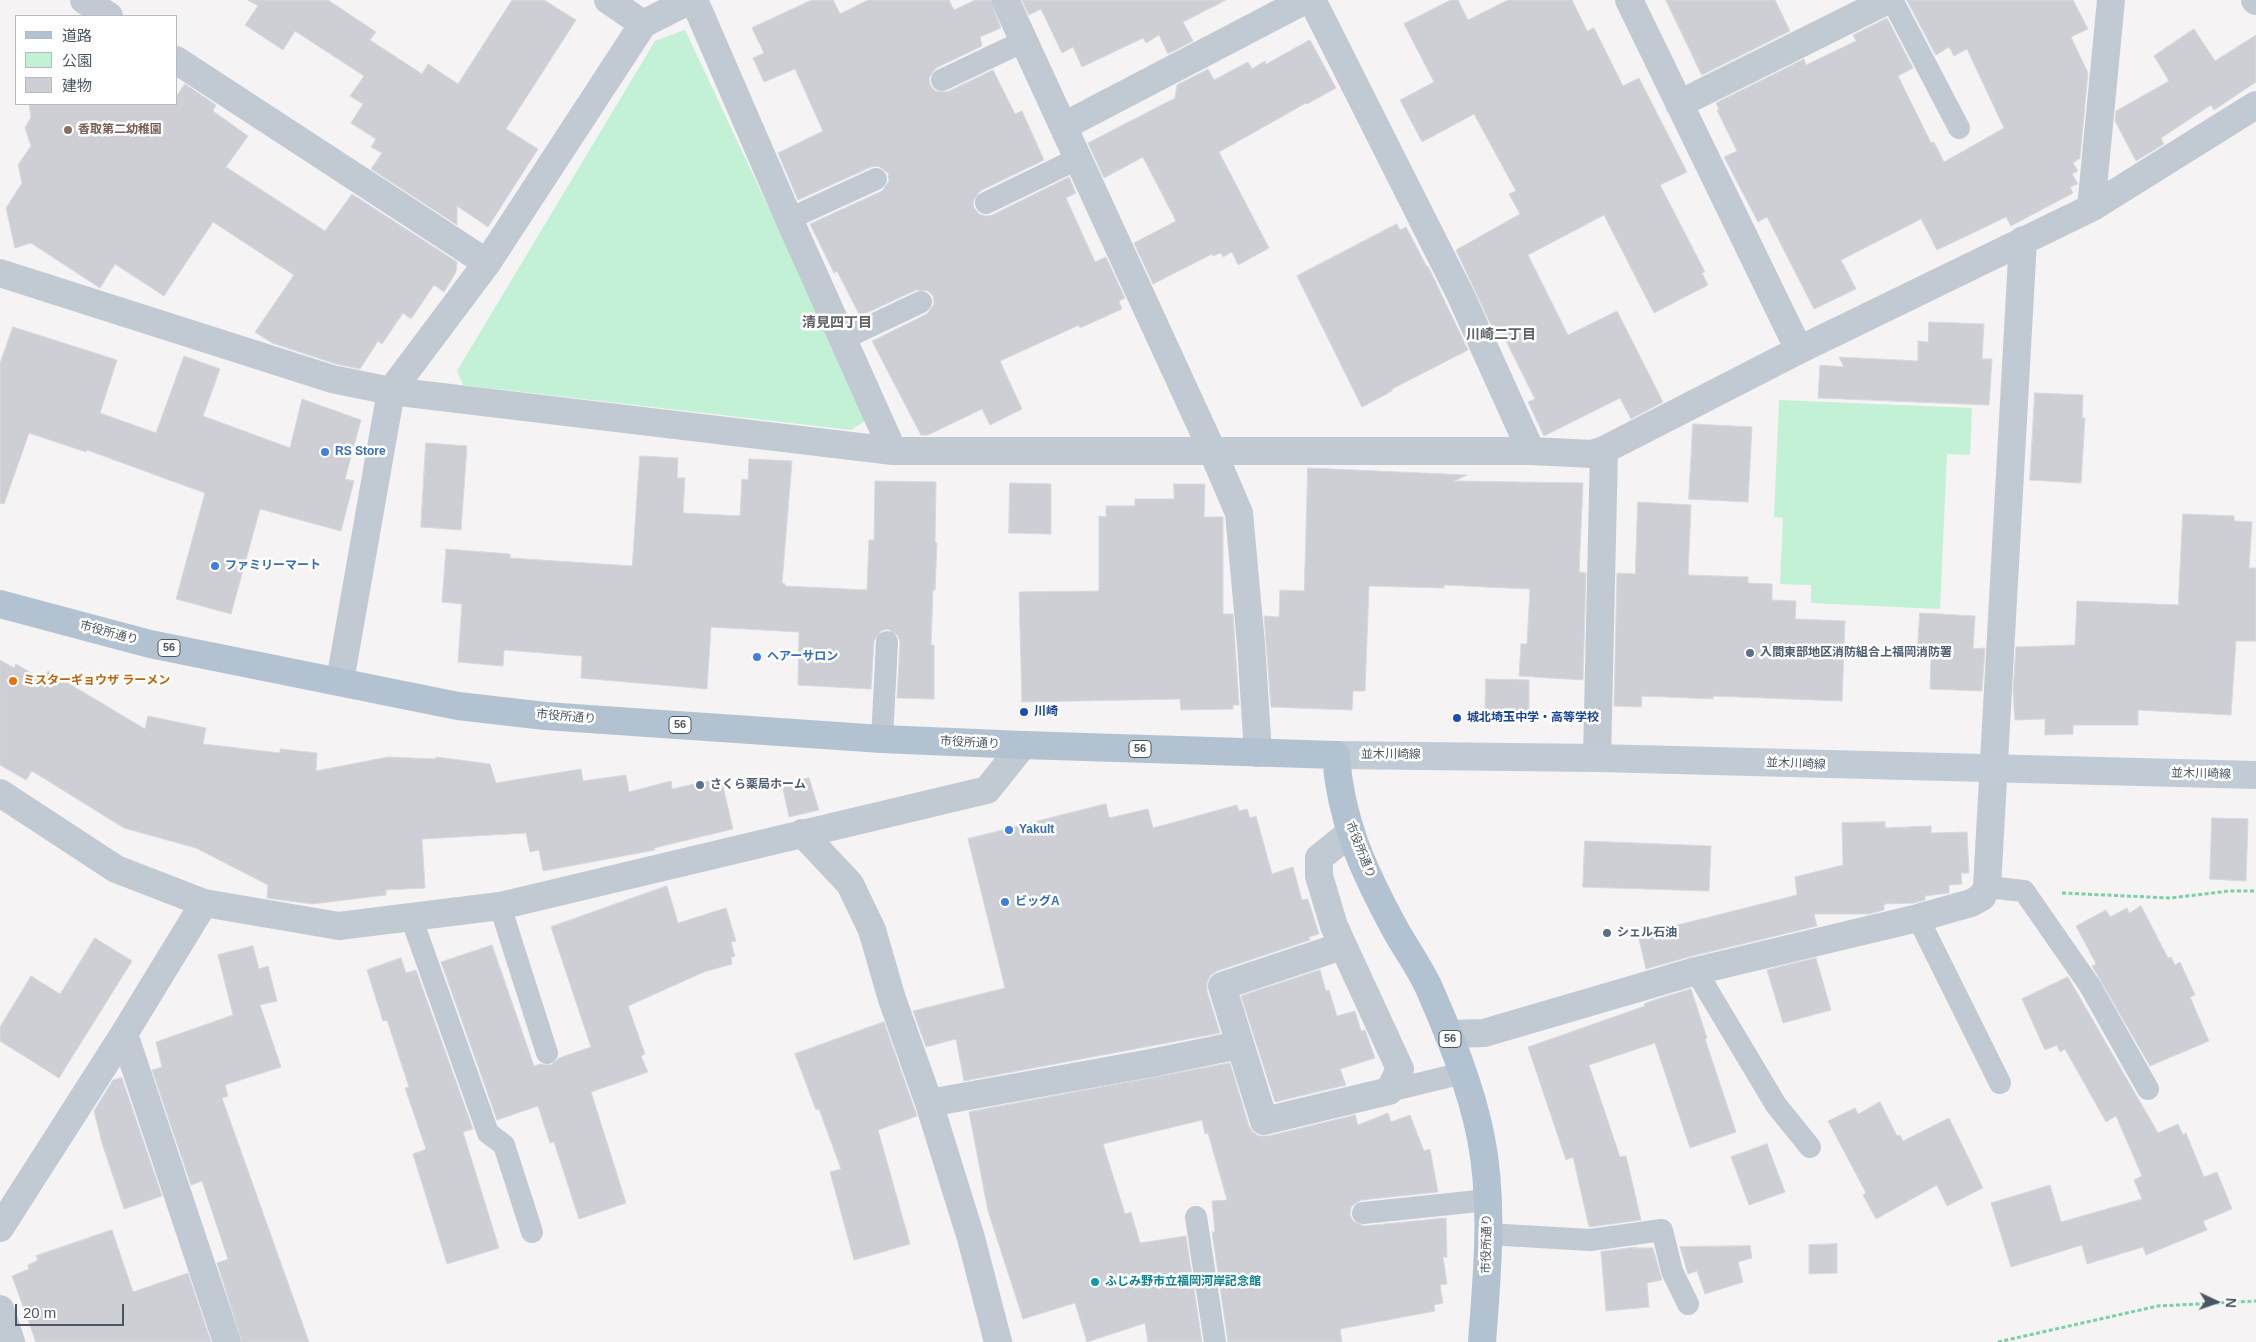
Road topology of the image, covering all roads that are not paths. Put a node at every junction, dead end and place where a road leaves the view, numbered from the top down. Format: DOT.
graph roads {
  1 [pos="84,0"];
  2 [pos="608,0"];
  3 [pos="690,0"];
  4 [pos="694,0"];
  5 [pos="1005,0"];
  6 [pos="1305,0"];
  7 [pos="1312,0"];
  8 [pos="1629,0"];
  9 [pos="1888,0"];
  10 [pos="1892,0"];
  11 [pos="2111,0"];
  12 [pos="107,15"];
  13 [pos="643,24"];
  14 [pos="1024,41"];
  15 [pos="178,61"];
  16 [pos="942,80"];
  17 [pos="1679,104"];
  18 [pos="2256,105"];
  19 [pos="1064,126"];
  20 [pos="1959,128"];
  21 [pos="1079,158"];
  22 [pos="876,179"];
  23 [pos="986,203"];
  24 [pos="2091,208"];
  25 [pos="789,219"];
  26 [pos="2024,240"];
  27 [pos="487,263"];
  28 [pos="0,273"];
  29 [pos="921,302"];
  30 [pos="843,339"];
  31 [pos="1799,350"];
  32 [pos="391,392"];
  33 [pos="1212,450"];
  34 [pos="1604,450"];
  35 [pos="893,451"];
  36 [pos="1531,451"];
  37 [pos="0,604"];
  38 [pos="887,642"];
  39 [pos="340,681"];
  40 [pos="882,739"];
  41 [pos="1023,746"];
  42 [pos="1258,753"];
  43 [pos="1336,755"];
  44 [pos="1597,758"];
  45 [pos="1993,769"];
  46 [pos="2256,775"];
  47 [pos="0,793"];
  48 [pos="802,833"];
  49 [pos="1350,833"];
  50 [pos="1987,887"];
  51 [pos="204,903"];
  52 [pos="500,906"];
  53 [pos="411,917"];
  54 [pos="1918,918"];
  55 [pos="1342,946"];
  56 [pos="1696,971"];
  57 [pos="124,1034"];
  58 [pos="1448,1034"];
  59 [pos="1239,1045"];
  60 [pos="547,1053"];
  61 [pos="1463,1073"];
  62 [pos="2000,1083"];
  63 [pos="2148,1089"];
  64 [pos="1390,1092"];
  65 [pos="930,1103"];
  66 [pos="1810,1147"];
  67 [pos="1488,1200"];
  68 [pos="1363,1213"];
  69 [pos="1196,1217"];
  70 [pos="0,1228"];
  71 [pos="532,1232"];
  72 [pos="1487,1234"];
  73 [pos="1688,1304"];
  74 [pos="0,1309"];
  75 [pos="11,1342"];
  76 [pos="227,1342"];
  77 [pos="998,1342"];
  78 [pos="1215,1342"];
  79 [pos="1482,1342"];
  1 -- 12 [label="street"];
  2 -- 13 [label="street"];
  3 -- 13 [label="street"];
  4 -- 25 [label="street"];
  5 -- 14 [label="street"];
  6 -- 19 [label="street"];
  7 -- 36 [label="street"];
  8 -- 17 [label="street"];
  9 -- 17 [label="street"];
  10 -- 20 [label="lane"];
  11 -- 24 [label="street"];
  13 -- 27 [label="street"];
  14 -- 16 [label="lane"];
  14 -- 19 [label="street"];
  15 -- 27 [label="street"];
  17 -- 31 [label="street"];
  18 -- 24 [label="street"];
  19 -- 21 [label="street"];
  21 -- 23 [label="lane"];
  21 -- 33 [label="street"];
  22 -- 25 [label="lane"];
  24 -- 26 [label="street"];
  25 -- 30 [label="street"];
  26 -- 31 [label="street"];
  26 -- 45 [label="street"];
  27 -- 32 [label="street"];
  28 -- 32 [label="street"];
  29 -- 30 [label="lane"];
  30 -- 35 [label="street"];
  31 -- 34 [label="street"];
  32 -- 35 [label="street"];
  32 -- 39 [label="street"];
  33 -- 35 [label="street"];
  33 -- 36 [label="street"];
  33 -- 42 [label="street"];
  34 -- 36 [label="street"];
  34 -- 44 [label="street"];
  37 -- 39 [label="main road, 市役所通り / 56"];
  38 -- 40 [label="lane"];
  39 -- 40 [label="main road, 市役所通り / 56"];
  40 -- 41 [label="main road, 市役所通り / 56"];
  41 -- 42 [label="main road, 市役所通り / 56"];
  41 -- 48 [label="street"];
  42 -- 43 [label="main road, 市役所通り / 56"];
  43 -- 44 [label="main road, 並木川崎線"];
  43 -- 49 [label="main road, 市役所通り / 56"];
  44 -- 45 [label="main road, 並木川崎線"];
  45 -- 46 [label="main road, 並木川崎線"];
  45 -- 50 [label="street"];
  47 -- 51 [label="street"];
  48 -- 52 [label="street"];
  48 -- 65 [label="street"];
  49 -- 55 [label="street"];
  49 -- 58 [label="main road, 市役所通り / 56"];
  50 -- 54 [label="street"];
  50 -- 63 [label="lane"];
  51 -- 53 [label="street"];
  51 -- 57 [label="street"];
  52 -- 53 [label="street"];
  52 -- 60 [label="lane"];
  53 -- 71 [label="lane"];
  54 -- 56 [label="street"];
  54 -- 62 [label="lane"];
  55 -- 59 [label="street"];
  55 -- 64 [label="street"];
  56 -- 58 [label="street"];
  56 -- 66 [label="lane"];
  57 -- 70 [label="street"];
  57 -- 76 [label="street"];
  58 -- 61 [label="main road, 市役所通り / 56"];
  59 -- 64 [label="street"];
  59 -- 65 [label="street"];
  61 -- 64 [label="lane"];
  61 -- 67 [label="main road, 市役所通り / 56"];
  65 -- 77 [label="street"];
  67 -- 68 [label="lane"];
  67 -- 72 [label="main road, 市役所通り / 56"];
  69 -- 78 [label="lane"];
  72 -- 73 [label="lane"];
  72 -- 79 [label="main road, 市役所通り / 56"];
  74 -- 75 [label="street"];
}
